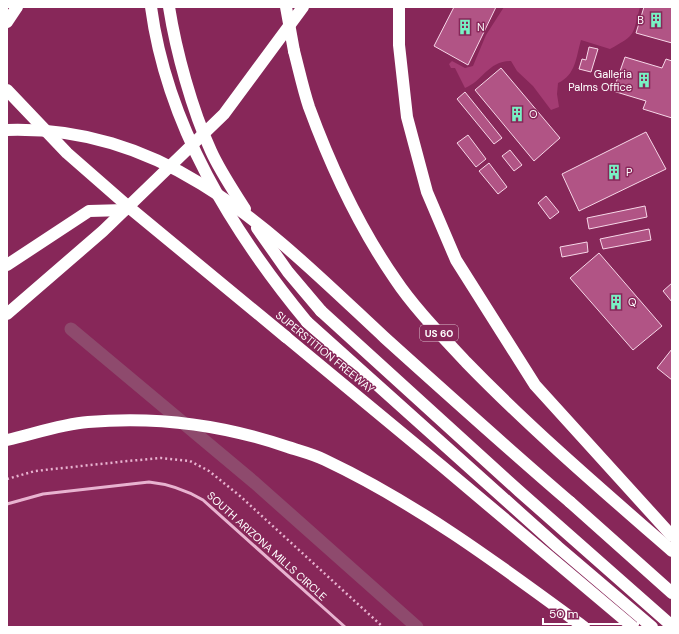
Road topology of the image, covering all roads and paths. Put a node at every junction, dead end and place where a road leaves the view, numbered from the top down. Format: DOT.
graph roads {
  1 [pos="17,7"];
  2 [pos="151,7"];
  3 [pos="169,7"];
  4 [pos="286,7"];
  5 [pos="303,7"];
  6 [pos="398,7"];
  7 [pos="7,22"];
  8 [pos="7,90"];
  9 [pos="7,130"];
  10 [pos="125,210"];
  11 [pos="7,265"];
  12 [pos="7,314"];
  13 [pos="7,440"];
  14 [pos="7,504"];
  15 [pos="672,536"];
  16 [pos="672,551"];
  17 [pos="672,593"];
  18 [pos="672,626"];
  19 [pos="345,627"];
  20 [pos="584,627"];
  21 [pos="633,627"];
  22 [pos="652,627"];
  1 -- 7 [label="highway"];
  2 -- 22 [label="highway, bridge"];
  3 -- 18 [label="highway, bridge"];
  4 -- 16 [label="highway, US 60, bridge"];
  5 -- 10 [label="highway"];
  6 -- 15 [label="highway"];
  8 -- 21 [label="highway, SUPERSTITION FREEWAY, bridge"];
  9 -- 17 [label="highway, bridge"];
  10 -- 11 [label="highway"];
  10 -- 12 [label="highway"];
  13 -- 20 [label="highway"];
  14 -- 19 [label="lane, SOUTH ARIZONA MILLS CIRCLE"];
}
